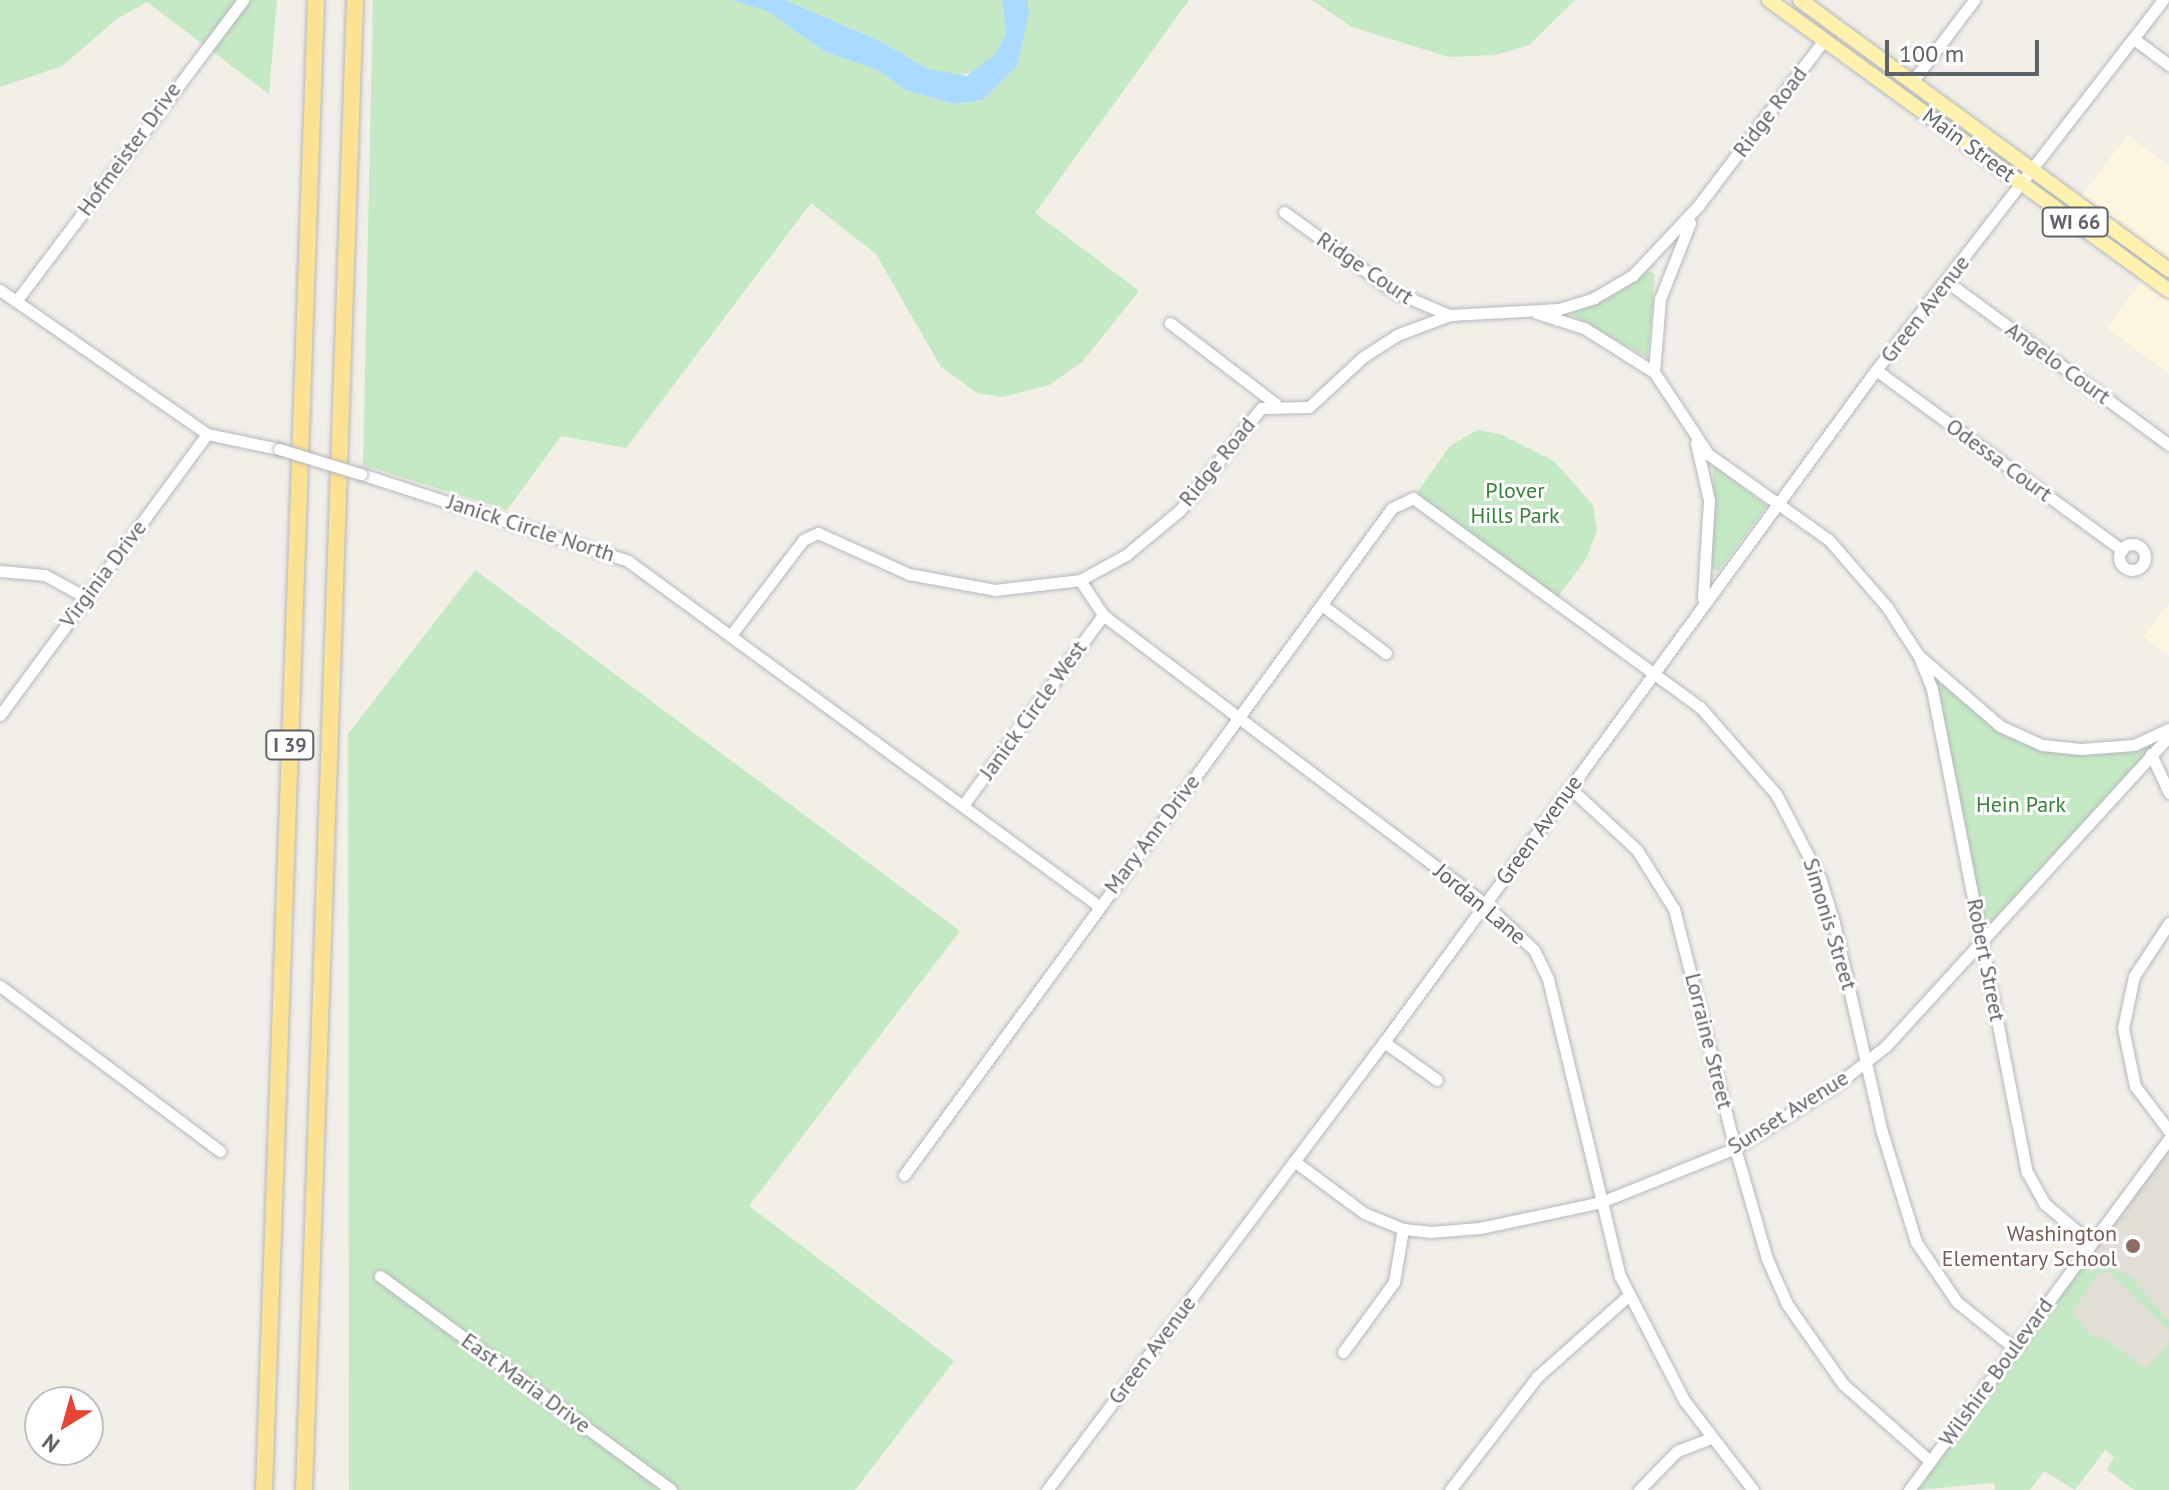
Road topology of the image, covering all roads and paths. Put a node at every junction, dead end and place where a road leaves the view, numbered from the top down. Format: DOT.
graph roads {
  1 [pos="243,0"];
  2 [pos="316,0"];
  3 [pos="355,0"];
  4 [pos="1769,0"];
  5 [pos="1800,0"];
  6 [pos="1974,0"];
  7 [pos="2163,0"];
  8 [pos="2134,39"];
  9 [pos="1824,40"];
  10 [pos="2169,65"];
  11 [pos="1912,82"];
  12 [pos="2033,171"];
  13 [pos="2024,185"];
  14 [pos="1698,206"];
  15 [pos="1284,212"];
  16 [pos="2167,279"];
  17 [pos="1946,281"];
  18 [pos="0,290"];
  19 [pos="17,300"];
  20 [pos="1529,310"];
  21 [pos="1450,315"];
  22 [pos="1170,323"];
  23 [pos="1876,370"];
  24 [pos="1654,372"];
  25 [pos="1277,404"];
  26 [pos="207,434"];
  27 [pos="1695,438"];
  28 [pos="2169,445"];
  29 [pos="1406,498"];
  30 [pos="1778,504"];
  31 [pos="2122,550"];
  32 [pos="0,571"];
  33 [pos="1080,580"];
  34 [pos="85,597"];
  35 [pos="1322,605"];
  36 [pos="1697,612"];
  37 [pos="1103,615"];
  38 [pos="731,635"];
  39 [pos="1386,653"];
  40 [pos="1918,655"];
  41 [pos="1652,673"];
  42 [pos="0,715"];
  43 [pos="1238,718"];
  44 [pos="2169,729"];
  45 [pos="2169,736"];
  46 [pos="2147,740"];
  47 [pos="2152,756"];
  48 [pos="1570,788"];
  49 [pos="2169,793"];
  50 [pos="963,805"];
  51 [pos="1485,904"];
  52 [pos="1099,906"];
  53 [pos="2169,923"];
  54 [pos="1982,946"];
  55 [pos="0,986"];
  56 [pos="1384,1042"];
  57 [pos="1866,1063"];
  58 [pos="1437,1080"];
  59 [pos="2169,1131"];
  60 [pos="2169,1138"];
  61 [pos="1735,1148"];
  62 [pos="220,1151"];
  63 [pos="1294,1161"];
  64 [pos="904,1175"];
  65 [pos="1601,1202"];
  66 [pos="1403,1229"];
  67 [pos="2091,1243"];
  68 [pos="380,1276"];
  69 [pos="1628,1296"];
  70 [pos="2014,1348"];
  71 [pos="1343,1352"];
  72 [pos="1709,1439"];
  73 [pos="1930,1461"];
  74 [pos="264,1490"];
  75 [pos="304,1490"];
  76 [pos="671,1490"];
  77 [pos="1047,1490"];
  78 [pos="1450,1490"];
  79 [pos="1639,1490"];
  80 [pos="1753,1490"];
  81 [pos="1909,1490"];
  1 -- 19 [label="street, Hofmeister Drive"];
  2 -- 74 [label="highway, I 39"];
  3 -- 75 [label="highway, I 39"];
  4 -- 9 [label="main road, Main Street / WI 66"];
  5 -- 11 [label="main road, Main Street / WI 66"];
  6 -- 11 [label="street"];
  7 -- 8 [label="street, Green Avenue"];
  8 -- 10 [label="street"];
  8 -- 12 [label="street, Green Avenue"];
  9 -- 13 [label="main road, Main Street / WI 66"];
  9 -- 14 [label="street, Ridge Road"];
  11 -- 12 [label="main road, Main Street / WI 66"];
  12 -- 13 [label="street, Green Avenue"];
  12 -- 16 [label="main road, Main Street / WI 66"];
  13 -- 16 [label="main road, Main Street / WI 66"];
  13 -- 17 [label="street, Green Avenue"];
  14 -- 20 [label="street, Ridge Road"];
  14 -- 24 [label="street"];
  15 -- 21 [label="street, Ridge Court"];
  17 -- 23 [label="street, Green Avenue"];
  17 -- 28 [label="street, Angelo Court"];
  18 -- 19 [label="street, Janick Circle North"];
  19 -- 26 [label="street, Janick Circle North"];
  20 -- 21 [label="street, Ridge Road"];
  20 -- 24 [label="street"];
  21 -- 25 [label="street, Ridge Road"];
  22 -- 25 [label="street"];
  23 -- 30 [label="street, Green Avenue"];
  23 -- 31 [label="street, Odessa Court"];
  24 -- 27 [label="street"];
  25 -- 33 [label="street, Ridge Road"];
  26 -- 34 [label="street, Virginia Drive"];
  26 -- 38 [label="street, Janick Circle North, bridge"];
  27 -- 30 [label="street, Robert Street"];
  27 -- 36 [label="street"];
  29 -- 35 [label="street, Mary Ann Drive"];
  29 -- 41 [label="street, Simonis Street"];
  30 -- 36 [label="street, Green Avenue"];
  30 -- 40 [label="street, Robert Street"];
  32 -- 34 [label="street"];
  33 -- 37 [label="street, Jordan Lane"];
  33 -- 38 [label="street, Ridge Road"];
  34 -- 42 [label="street, Virginia Drive"];
  35 -- 39 [label="street"];
  35 -- 43 [label="street, Mary Ann Drive"];
  36 -- 41 [label="street, Green Avenue"];
  37 -- 43 [label="street, Jordan Lane"];
  37 -- 50 [label="street, Janick Circle West"];
  38 -- 50 [label="street, Janick Circle North"];
  40 -- 46 [label="street, Robert Street"];
  40 -- 54 [label="street, Robert Street"];
  41 -- 48 [label="street, Green Avenue"];
  41 -- 57 [label="street, Simonis Street"];
  43 -- 51 [label="street, Jordan Lane"];
  43 -- 52 [label="street, Mary Ann Drive"];
  44 -- 46 [label="street, Robert Street"];
  45 -- 47 [label="street, Sunset Avenue"];
  46 -- 47 [label="street"];
  47 -- 49 [label="street"];
  47 -- 54 [label="street, Sunset Avenue"];
  48 -- 51 [label="street, Green Avenue"];
  48 -- 61 [label="street, Lorraine Street"];
  50 -- 52 [label="street, Janick Circle North"];
  51 -- 56 [label="street, Green Avenue"];
  51 -- 65 [label="street, Jordan Lane"];
  52 -- 64 [label="street, Mary Ann Drive"];
  53 -- 59 [label="street"];
  54 -- 57 [label="street, Sunset Avenue"];
  54 -- 67 [label="street, Robert Street"];
  55 -- 62 [label="street"];
  56 -- 58 [label="street"];
  56 -- 63 [label="street, Green Avenue"];
  57 -- 61 [label="street, Sunset Avenue"];
  57 -- 70 [label="street, Simonis Street"];
  60 -- 67 [label="street, Wilshire Boulevard"];
  61 -- 65 [label="street, Sunset Avenue"];
  61 -- 73 [label="street, Lorraine Street"];
  63 -- 66 [label="street, Sunset Avenue"];
  63 -- 77 [label="street, Green Avenue"];
  65 -- 66 [label="street, Sunset Avenue"];
  65 -- 69 [label="street, Jordan Lane"];
  66 -- 71 [label="street"];
  67 -- 70 [label="street, Wilshire Boulevard"];
  68 -- 76 [label="street, East Maria Drive"];
  69 -- 72 [label="street, Jordan Lane"];
  69 -- 78 [label="street"];
  70 -- 73 [label="street, Wilshire Boulevard"];
  72 -- 79 [label="street"];
  72 -- 80 [label="street, Jordan Lane"];
  73 -- 81 [label="street, Wilshire Boulevard"];
}
